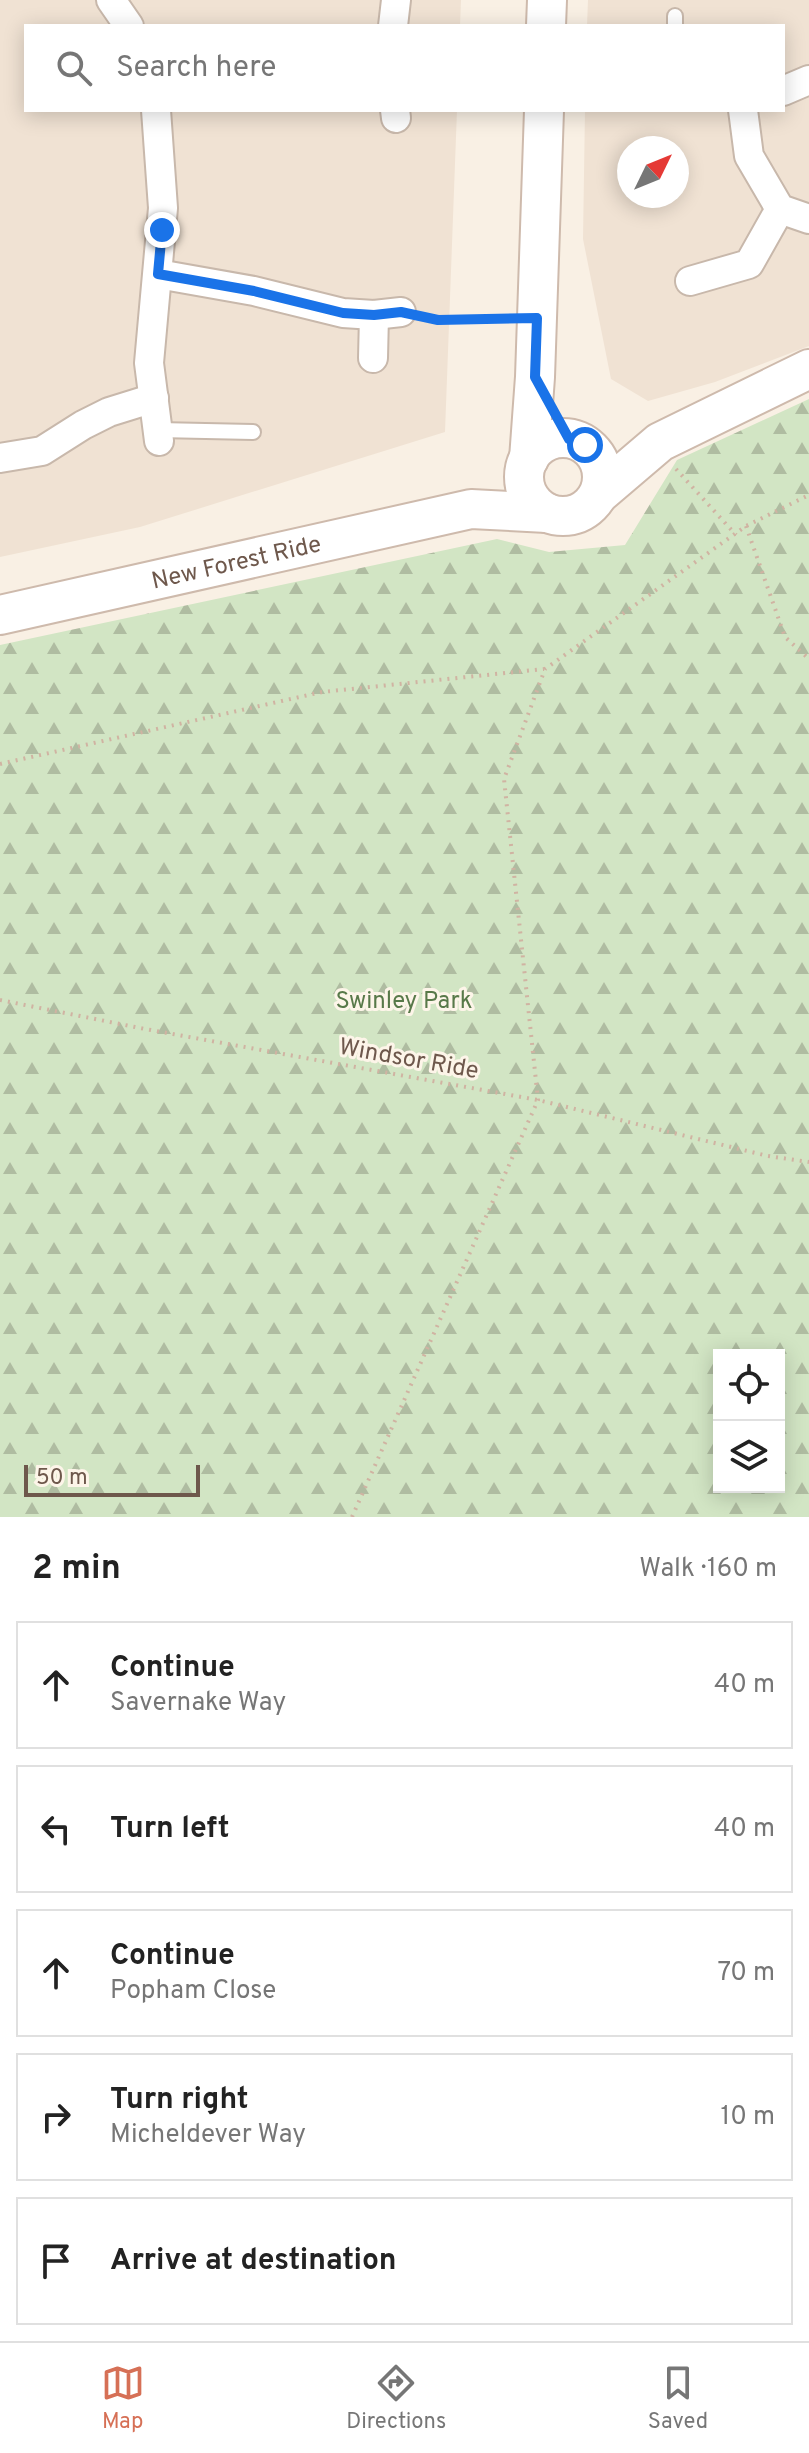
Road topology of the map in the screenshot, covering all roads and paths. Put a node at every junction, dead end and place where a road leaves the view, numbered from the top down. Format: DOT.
graph roads {
  1 [pos="111,0"];
  2 [pos="396,0"];
  3 [pos="547,0"];
  4 [pos="128,24"];
  5 [pos="393,24"];
  6 [pos="546,24"];
  7 [pos="809,80"];
  8 [pos="785,90"];
  9 [pos="156,112"];
  10 [pos="544,112"];
  11 [pos="743,112"];
  12 [pos="780,209"];
  13 [pos="809,219"];
  14 [pos="158,274"];
  15 [pos="690,281"];
  16 [pos="388,313"];
  17 [pos="537,318"];
  18 [pos="373,358"];
  19 [pos="809,369"];
  20 [pos="535,377"];
  21 [pos="154,398"];
  22 [pos="253,432"];
  23 [pos="159,436"];
  24 [pos="571,439"];
  25 [pos="660,442"];
  26 [pos="0,458"];
  27 [pos="528,462"];
  28 [pos="599,494"];
  29 [pos="809,495"];
  30 [pos="471,509"];
  31 [pos="547,513"];
  32 [pos="746,526"];
  33 [pos="736,535"];
  34 [pos="0,615"];
  35 [pos="809,659"];
  36 [pos="545,669"];
  37 [pos="0,764"];
  38 [pos="0,1000"];
  39 [pos="538,1100"];
  40 [pos="809,1162"];
  41 [pos="352,1517"];
  1 -- 4 [label="street"];
  2 -- 5 [label="street"];
  3 -- 6 [label="main road"];
  7 -- 8 [label="street"];
  9 -- 14 [label="street"];
  10 -- 17 [label="main road"];
  11 -- 12 [label="street"];
  12 -- 13 [label="street"];
  12 -- 15 [label="street"];
  14 -- 16 [label="street"];
  14 -- 21 [label="street"];
  16 -- 17 [label="path"];
  16 -- 18 [label="street"];
  17 -- 20 [label="main road"];
  19 -- 25 [label="main road, New Forest Ride"];
  20 -- 24 [label="main road"];
  20 -- 27 [label="main road"];
  21 -- 23 [label="street"];
  21 -- 26 [label="street"];
  22 -- 23 [label="lane"];
  24 -- 25 [label="main road, New Forest Ride"];
  24 -- 27 [label="main road, New Forest Ride"];
  24 -- 28 [label="main road"];
  25 -- 28 [label="main road, New Forest Ride"];
  25 -- 33 [label="path"];
  27 -- 30 [label="main road, New Forest Ride"];
  27 -- 31 [label="main road"];
  28 -- 31 [label="main road, New Forest Ride"];
  29 -- 32 [label="path"];
  30 -- 31 [label="main road, New Forest Ride"];
  30 -- 34 [label="main road, New Forest Ride"];
  32 -- 33 [label="path"];
  32 -- 35 [label="path"];
  33 -- 36 [label="path"];
  36 -- 37 [label="path"];
  36 -- 39 [label="path"];
  38 -- 39 [label="path, Windsor Ride"];
  39 -- 40 [label="path, Windsor Ride"];
  39 -- 41 [label="path"];
}
